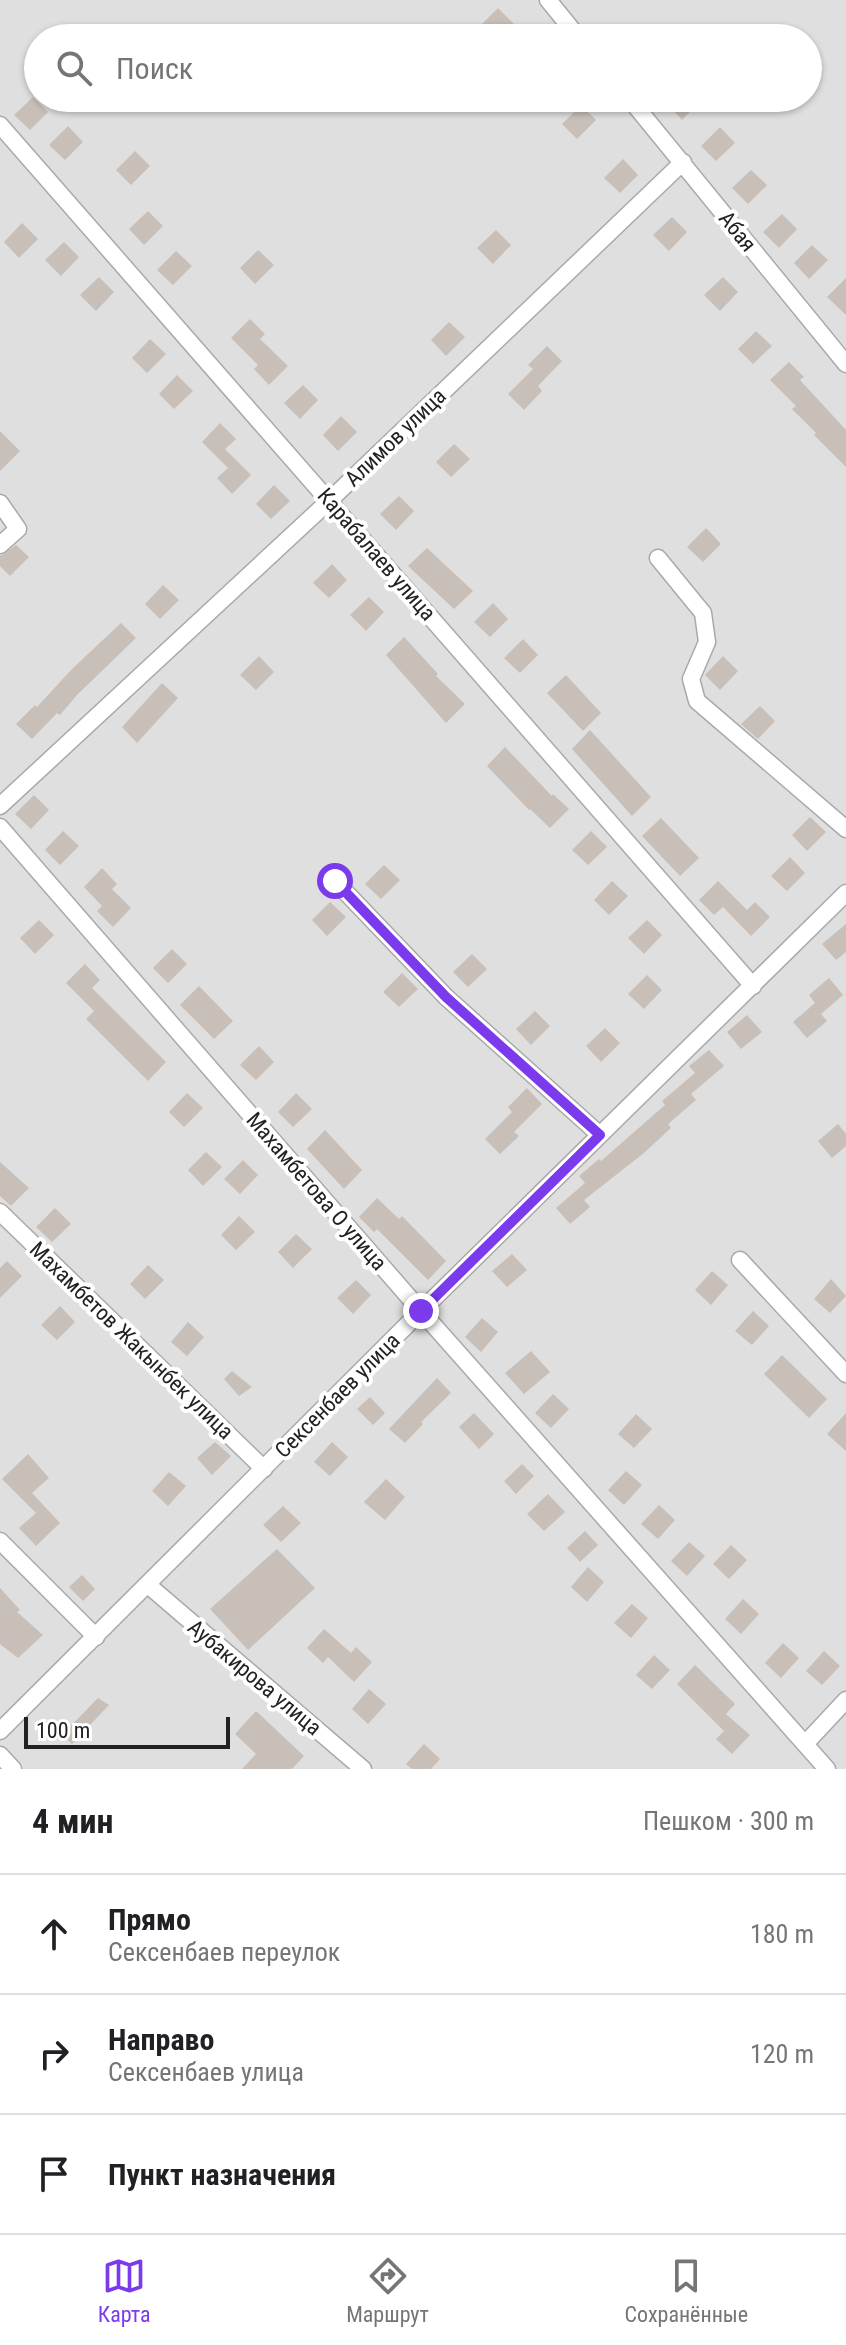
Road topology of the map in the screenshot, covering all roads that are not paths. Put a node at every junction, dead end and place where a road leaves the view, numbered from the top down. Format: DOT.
graph roads {
  1 [pos="548,0"];
  2 [pos="568,24"];
  3 [pos="641,112"];
  4 [pos="0,125"];
  5 [pos="683,162"];
  6 [pos="846,364"];
  7 [pos="330,500"];
  8 [pos="0,503"];
  9 [pos="0,545"];
  10 [pos="658,558"];
  11 [pos="0,806"];
  12 [pos="0,827"];
  13 [pos="846,829"];
  14 [pos="335,881"];
  15 [pos="846,893"];
  16 [pos="753,986"];
  17 [pos="600,1135"];
  18 [pos="0,1212"];
  19 [pos="740,1260"];
  20 [pos="421,1311"];
  21 [pos="846,1374"];
  22 [pos="264,1469"];
  23 [pos="0,1541"];
  24 [pos="148,1585"];
  25 [pos="96,1637"];
  26 [pos="846,1700"];
  27 [pos="0,1731"];
  28 [pos="805,1744"];
  29 [pos="0,1755"];
  30 [pos="13,1769"];
  31 [pos="363,1769"];
  32 [pos="827,1769"];
  1 -- 2 [label="street"];
  3 -- 5 [label="street, Абая"];
  4 -- 7 [label="street, Карабалаев улица"];
  5 -- 6 [label="street, Абая"];
  5 -- 7 [label="street, Алимов улица"];
  7 -- 11 [label="street, Алимов улица"];
  7 -- 16 [label="street, Карабалаев улица"];
  8 -- 9 [label="street"];
  10 -- 13 [label="street"];
  12 -- 20 [label="street, Махамбетова О улица"];
  14 -- 17 [label="street"];
  15 -- 16 [label="street, Сексенбаев улица"];
  16 -- 17 [label="street, Сексенбаев улица"];
  17 -- 20 [label="street, Сексенбаев улица"];
  18 -- 22 [label="street, Махамбетов Жакынбек улица"];
  19 -- 21 [label="street"];
  20 -- 22 [label="street, Сексенбаев улица"];
  20 -- 28 [label="street, Махамбетова О улица"];
  22 -- 24 [label="street, Сексенбаев улица"];
  23 -- 25 [label="street"];
  24 -- 25 [label="street, Сексенбаев улица"];
  24 -- 31 [label="street, Аубакирова улица"];
  25 -- 27 [label="street, Сексенбаев улица"];
  26 -- 28 [label="street"];
  28 -- 32 [label="street, Махамбетова О улица"];
  29 -- 30 [label="street"];
}
